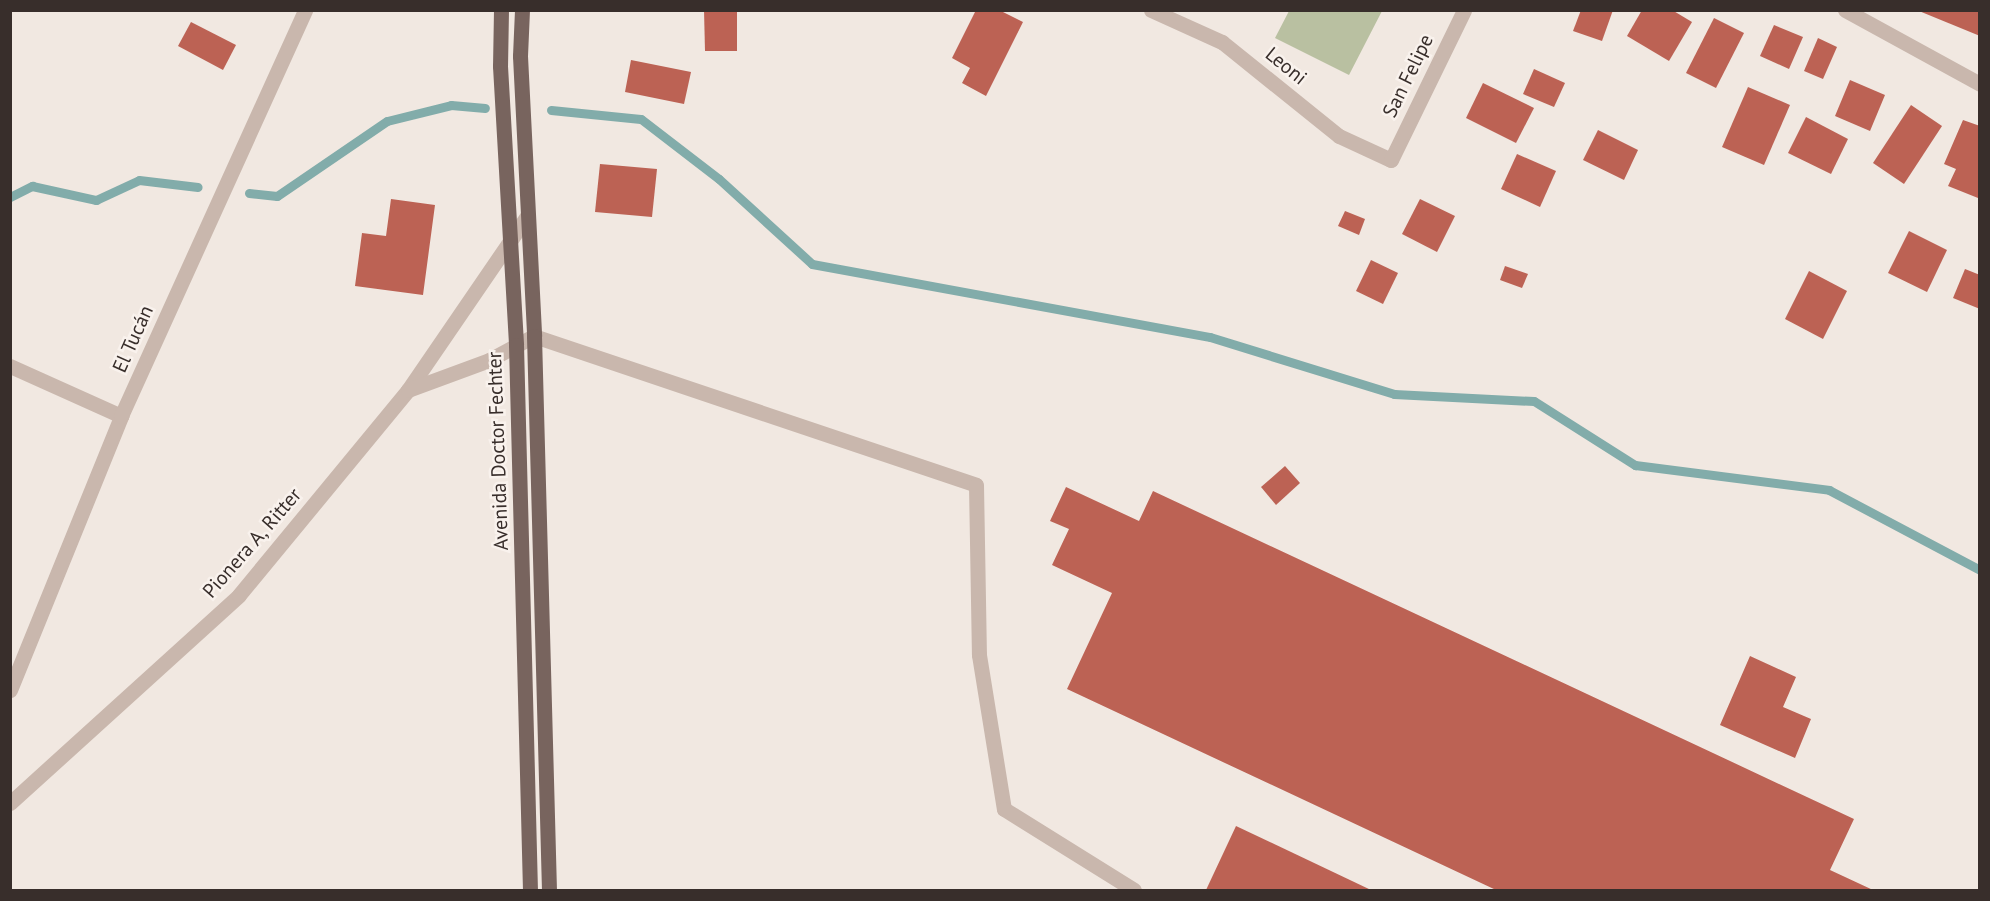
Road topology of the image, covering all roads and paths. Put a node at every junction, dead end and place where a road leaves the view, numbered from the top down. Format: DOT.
graph roads {
  1 [pos="306,10"];
  2 [pos="501,10"];
  3 [pos="522,10"];
  4 [pos="1150,10"];
  5 [pos="1464,10"];
  6 [pos="1845,10"];
  7 [pos="1980,84"];
  8 [pos="1391,160"];
  9 [pos="528,215"];
  10 [pos="512,238"];
  11 [pos="534,336"];
  12 [pos="516,345"];
  13 [pos="10,366"];
  14 [pos="408,390"];
  15 [pos="121,416"];
  16 [pos="10,690"];
  17 [pos="18,787"];
  18 [pos="10,803"];
  19 [pos="530,891"];
  20 [pos="549,891"];
  21 [pos="1134,891"];
  1 -- 15 [label="street, El Tucán"];
  2 -- 10 [label="main road, Avenida Doctor Fechter"];
  3 -- 9 [label="main road, Avenida Doctor Fechter"];
  4 -- 8 [label="street, Leoni"];
  5 -- 8 [label="street, San Felipe"];
  6 -- 7 [label="street"];
  9 -- 10 [label="street, Pionera A, Ritter"];
  9 -- 11 [label="main road, Avenida Doctor Fechter"];
  10 -- 12 [label="main road, Avenida Doctor Fechter"];
  10 -- 14 [label="street, Pionera A, Ritter"];
  11 -- 12 [label="street"];
  11 -- 20 [label="main road, Avenida Doctor Fechter"];
  11 -- 21 [label="street"];
  12 -- 14 [label="street"];
  12 -- 19 [label="main road, Avenida Doctor Fechter"];
  13 -- 15 [label="street"];
  14 -- 17 [label="street, Pionera A, Ritter"];
  15 -- 16 [label="street, El Tucán"];
  17 -- 18 [label="street, Pionera A, Ritter"];
}
